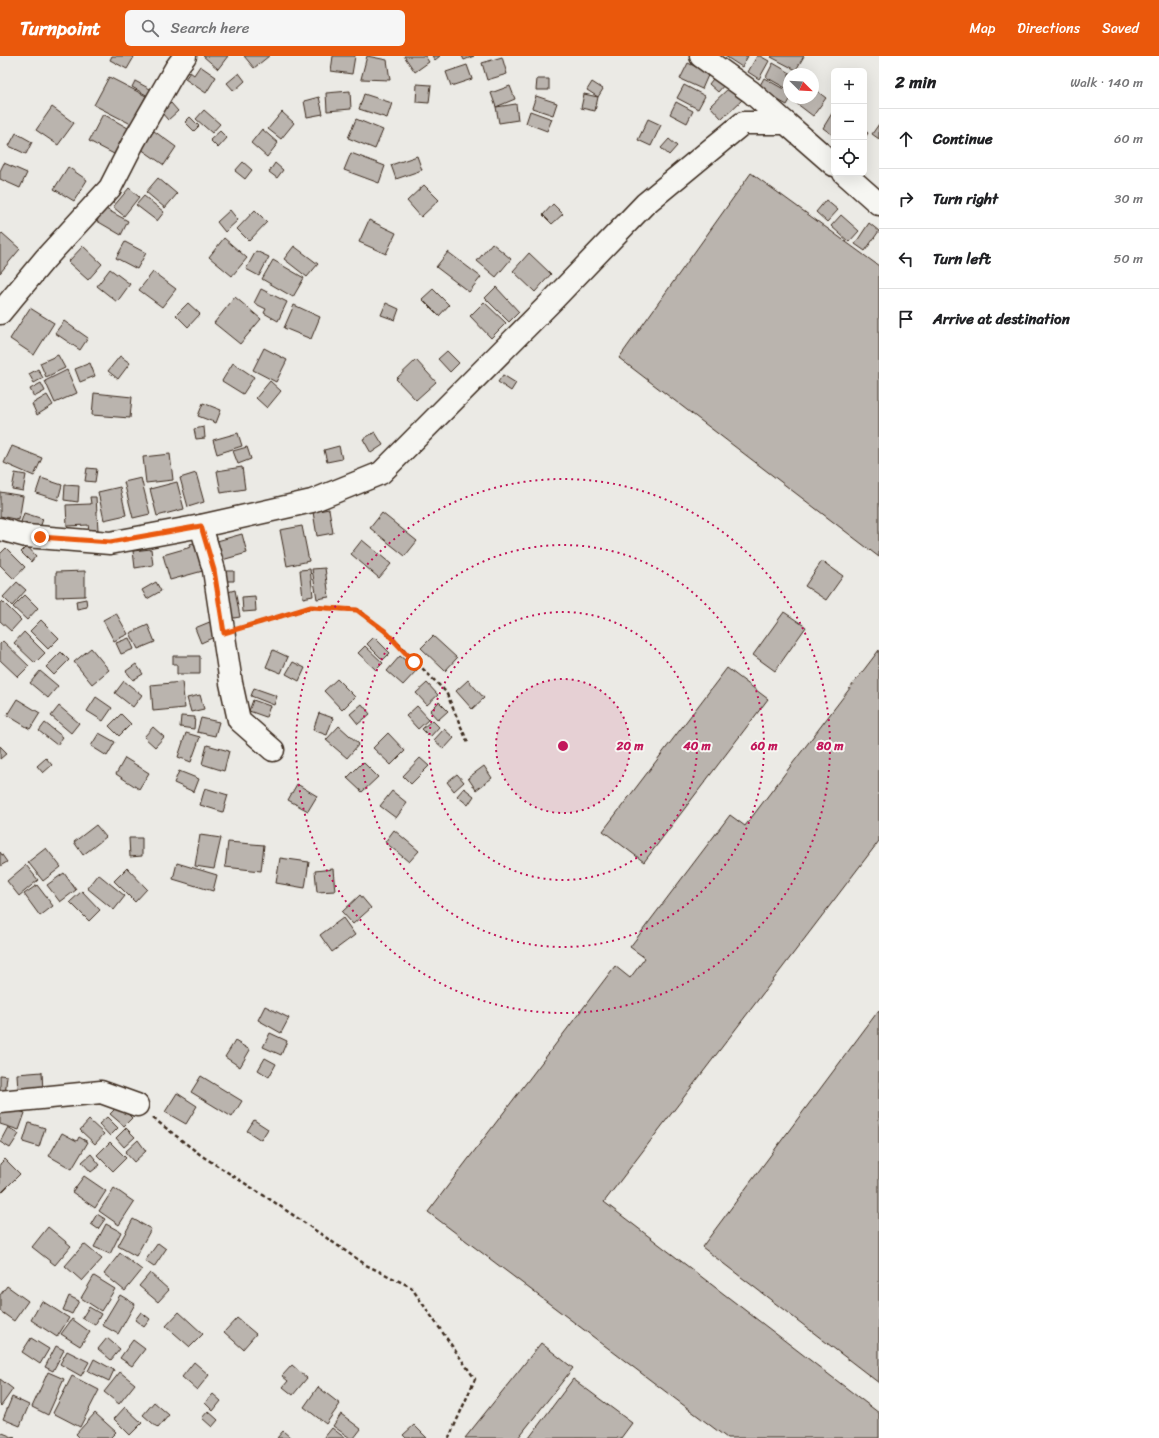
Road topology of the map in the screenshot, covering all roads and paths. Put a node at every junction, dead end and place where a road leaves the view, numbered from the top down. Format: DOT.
graph roads {
  1 [pos="185,56"];
  2 [pos="701,56"];
  3 [pos="786,123"];
  4 [pos="831,162"];
  5 [pos="847,176"];
  6 [pos="879,204"];
  7 [pos="0,313"];
  8 [pos="201,526"];
  9 [pos="0,529"];
  10 [pos="224,633"];
  11 [pos="468,743"];
  12 [pos="273,750"];
  13 [pos="0,1102"];
  14 [pos="137,1105"];
  15 [pos="449,1438"];
  1 -- 7 [label="street"];
  2 -- 3 [label="street"];
  3 -- 4 [label="street"];
  3 -- 8 [label="street"];
  5 -- 6 [label="street"];
  8 -- 9 [label="street"];
  8 -- 10 [label="street"];
  10 -- 11 [label="path"];
  10 -- 12 [label="street"];
  13 -- 14 [label="street"];
  14 -- 15 [label="path"];
}
